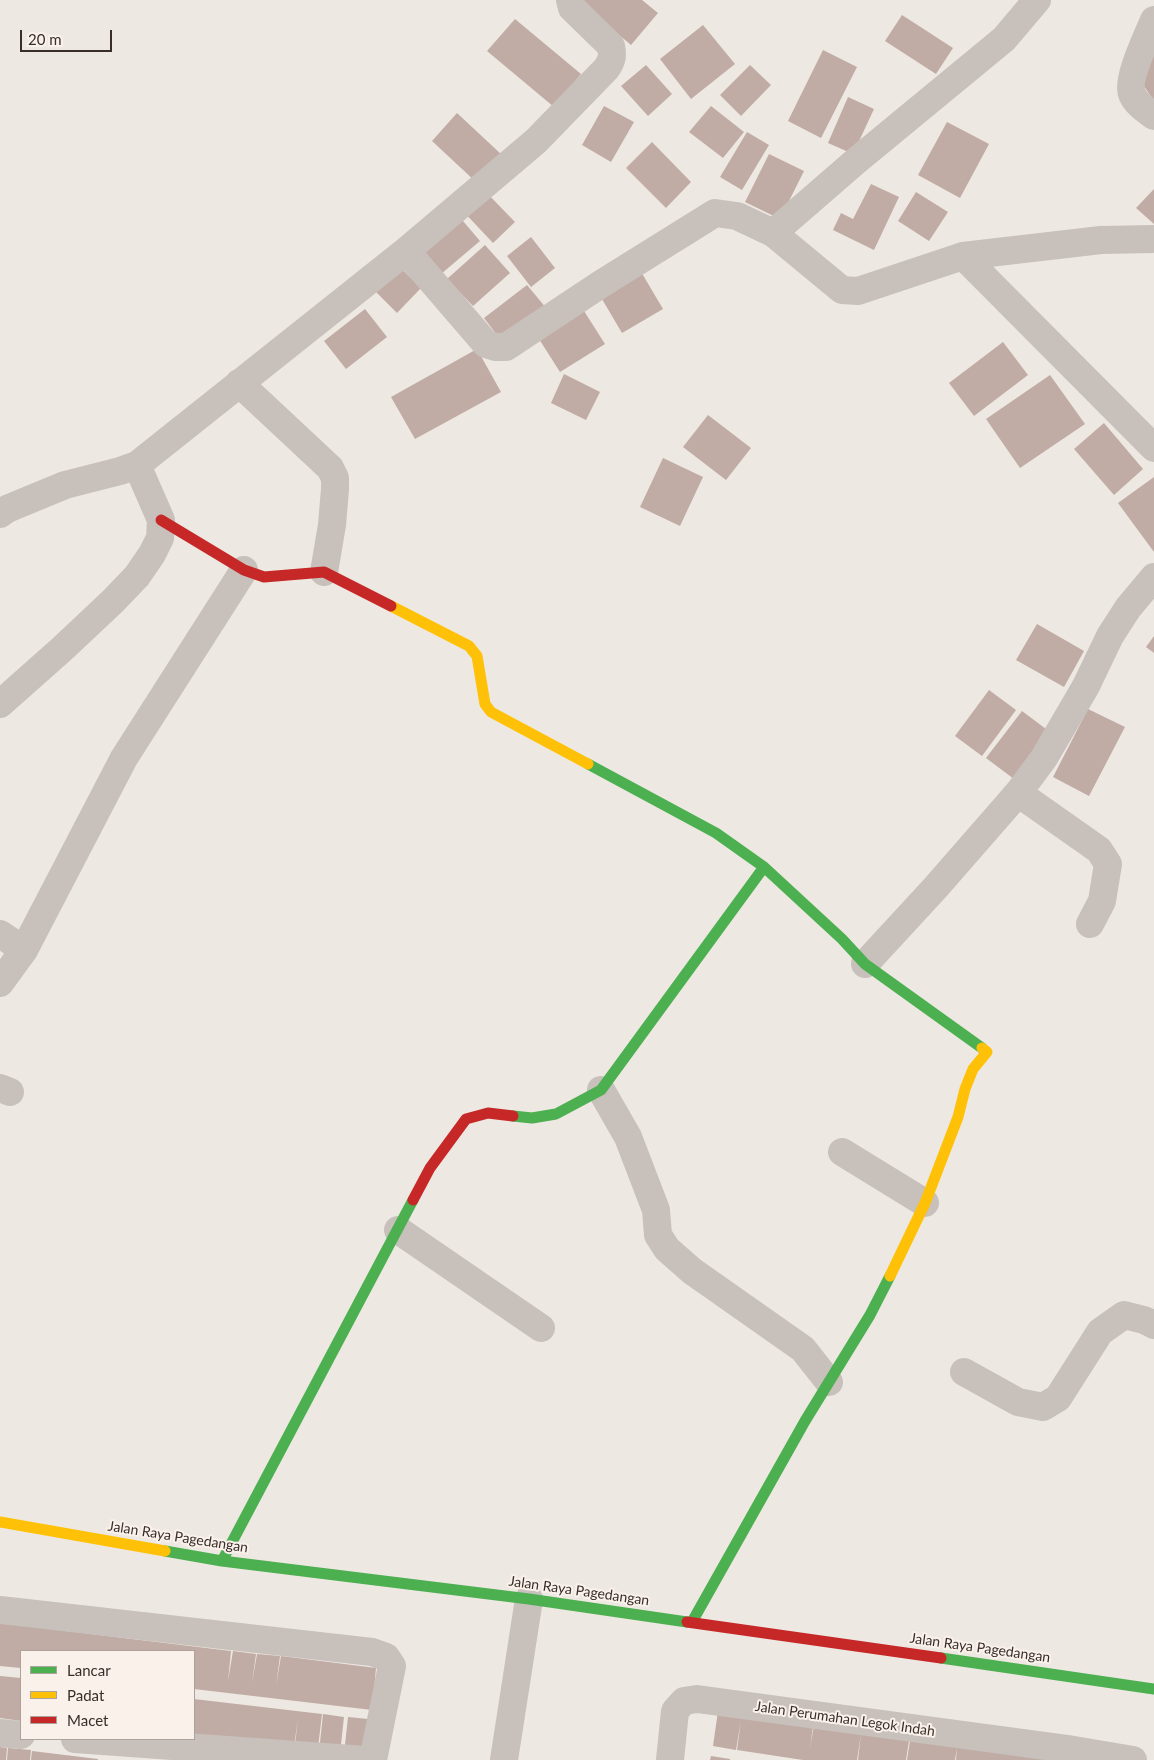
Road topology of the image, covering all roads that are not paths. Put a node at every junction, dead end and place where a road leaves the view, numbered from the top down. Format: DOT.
graph roads {
  1 [pos="570,0"];
  2 [pos="1037,0"];
  3 [pos="1154,20"];
  4 [pos="1154,116"];
  5 [pos="773,233"];
  6 [pos="1154,239"];
  7 [pos="406,251"];
  8 [pos="963,256"];
  9 [pos="239,383"];
  10 [pos="1154,448"];
  11 [pos="137,464"];
  12 [pos="0,514"];
  13 [pos="161,520"];
  14 [pos="244,570"];
  15 [pos="324,572"];
  16 [pos="1154,577"];
  17 [pos="0,704"];
  18 [pos="1018,793"];
  19 [pos="764,867"];
  20 [pos="1090,924"];
  21 [pos="0,934"];
  22 [pos="24,950"];
  23 [pos="865,964"];
  24 [pos="0,983"];
  25 [pos="601,1090"];
  26 [pos="842,1152"];
  27 [pos="925,1203"];
  28 [pos="398,1230"];
  29 [pos="1154,1325"];
  30 [pos="542,1328"];
  31 [pos="964,1372"];
  32 [pos="829,1382"];
  33 [pos="0,1522"];
  34 [pos="222,1561"];
  35 [pos="529,1599"];
  36 [pos="0,1610"];
  37 [pos="692,1622"];
  38 [pos="1154,1688"];
  39 [pos="0,1733"];
  40 [pos="20,1735"];
  41 [pos="89,1740"];
  42 [pos="1067,1755"];
  43 [pos="366,1760"];
  44 [pos="373,1760"];
  45 [pos="504,1760"];
  46 [pos="670,1760"];
  47 [pos="1133,1760"];
  1 -- 7 [label="street"];
  2 -- 5 [label="street"];
  3 -- 4 [label="street"];
  5 -- 7 [label="street"];
  5 -- 8 [label="street"];
  6 -- 8 [label="street"];
  7 -- 9 [label="street"];
  8 -- 10 [label="street"];
  9 -- 11 [label="street"];
  9 -- 15 [label="street"];
  11 -- 12 [label="street"];
  11 -- 13 [label="street"];
  13 -- 14 [label="street"];
  13 -- 17 [label="street"];
  14 -- 15 [label="street"];
  14 -- 22 [label="street"];
  15 -- 19 [label="street"];
  16 -- 18 [label="street"];
  18 -- 20 [label="street"];
  18 -- 23 [label="street"];
  19 -- 23 [label="street"];
  19 -- 25 [label="street"];
  21 -- 22 [label="street"];
  22 -- 24 [label="street"];
  23 -- 27 [label="street"];
  25 -- 28 [label="street"];
  25 -- 32 [label="street"];
  26 -- 27 [label="street"];
  27 -- 32 [label="street"];
  28 -- 30 [label="street"];
  28 -- 34 [label="street"];
  29 -- 31 [label="street"];
  32 -- 37 [label="street"];
  33 -- 34 [label="street, Jalan Raya Pagedangan"];
  34 -- 35 [label="street, Jalan Raya Pagedangan"];
  35 -- 37 [label="street, Jalan Raya Pagedangan"];
  35 -- 45 [label="street"];
  36 -- 44 [label="street"];
  37 -- 38 [label="street, Jalan Raya Pagedangan"];
  39 -- 40 [label="street"];
  41 -- 43 [label="street"];
  42 -- 46 [label="street, Jalan Perumahan Legok Indah"];
  42 -- 47 [label="street, Jalan Perumahan Legok Indah"];
}
